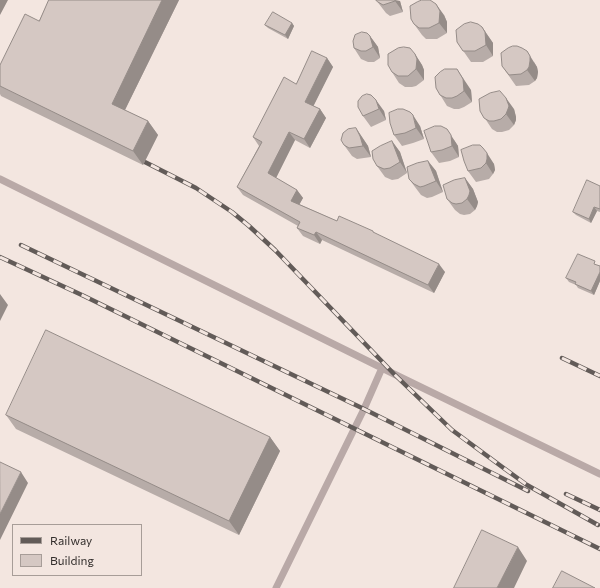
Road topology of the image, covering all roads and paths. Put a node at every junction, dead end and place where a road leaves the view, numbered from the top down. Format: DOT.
graph roads {
  1 [pos="0,179"];
  2 [pos="382,368"];
  3 [pos="600,474"];
  4 [pos="276,588"];
  1 -- 2 [label="lane"];
  2 -- 3 [label="lane"];
  2 -- 4 [label="lane"];
}
